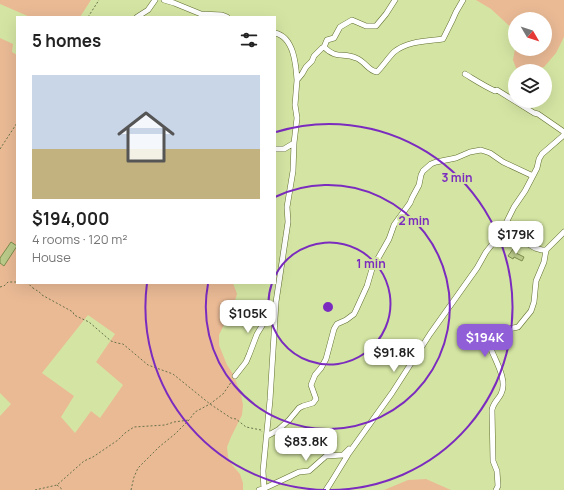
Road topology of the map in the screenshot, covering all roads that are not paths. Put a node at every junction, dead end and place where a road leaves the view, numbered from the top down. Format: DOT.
graph roads {
  1 [pos="155,0"];
  2 [pos="164,0"];
  3 [pos="395,0"];
  4 [pos="463,0"];
  5 [pos="139,16"];
  6 [pos="224,16"];
  7 [pos="276,33"];
  8 [pos="324,47"];
  9 [pos="465,74"];
  10 [pos="297,80"];
  11 [pos="564,132"];
  12 [pos="564,135"];
  13 [pos="294,143"];
  14 [pos="276,150"];
  15 [pos="533,176"];
  16 [pos="503,229"];
  17 [pos="564,232"];
  18 [pos="546,250"];
  19 [pos="276,302"];
  20 [pos="236,376"];
  21 [pos="267,436"];
  22 [pos="352,449"];
  23 [pos="262,490"];
  24 [pos="326,490"];
  25 [pos="496,490"];
  1 -- 5 [label="street"];
  2 -- 6 [label="street"];
  3 -- 8 [label="street"];
  4 -- 8 [label="street"];
  7 -- 10 [label="street"];
  8 -- 10 [label="street"];
  9 -- 11 [label="street"];
  10 -- 13 [label="street"];
  12 -- 15 [label="street"];
  13 -- 14 [label="street"];
  13 -- 19 [label="street"];
  15 -- 16 [label="street"];
  15 -- 21 [label="street"];
  16 -- 18 [label="street"];
  16 -- 22 [label="street"];
  17 -- 18 [label="street"];
  18 -- 25 [label="street"];
  19 -- 20 [label="street"];
  19 -- 21 [label="street"];
  21 -- 23 [label="street"];
  22 -- 23 [label="street"];
  22 -- 24 [label="street"];
}
